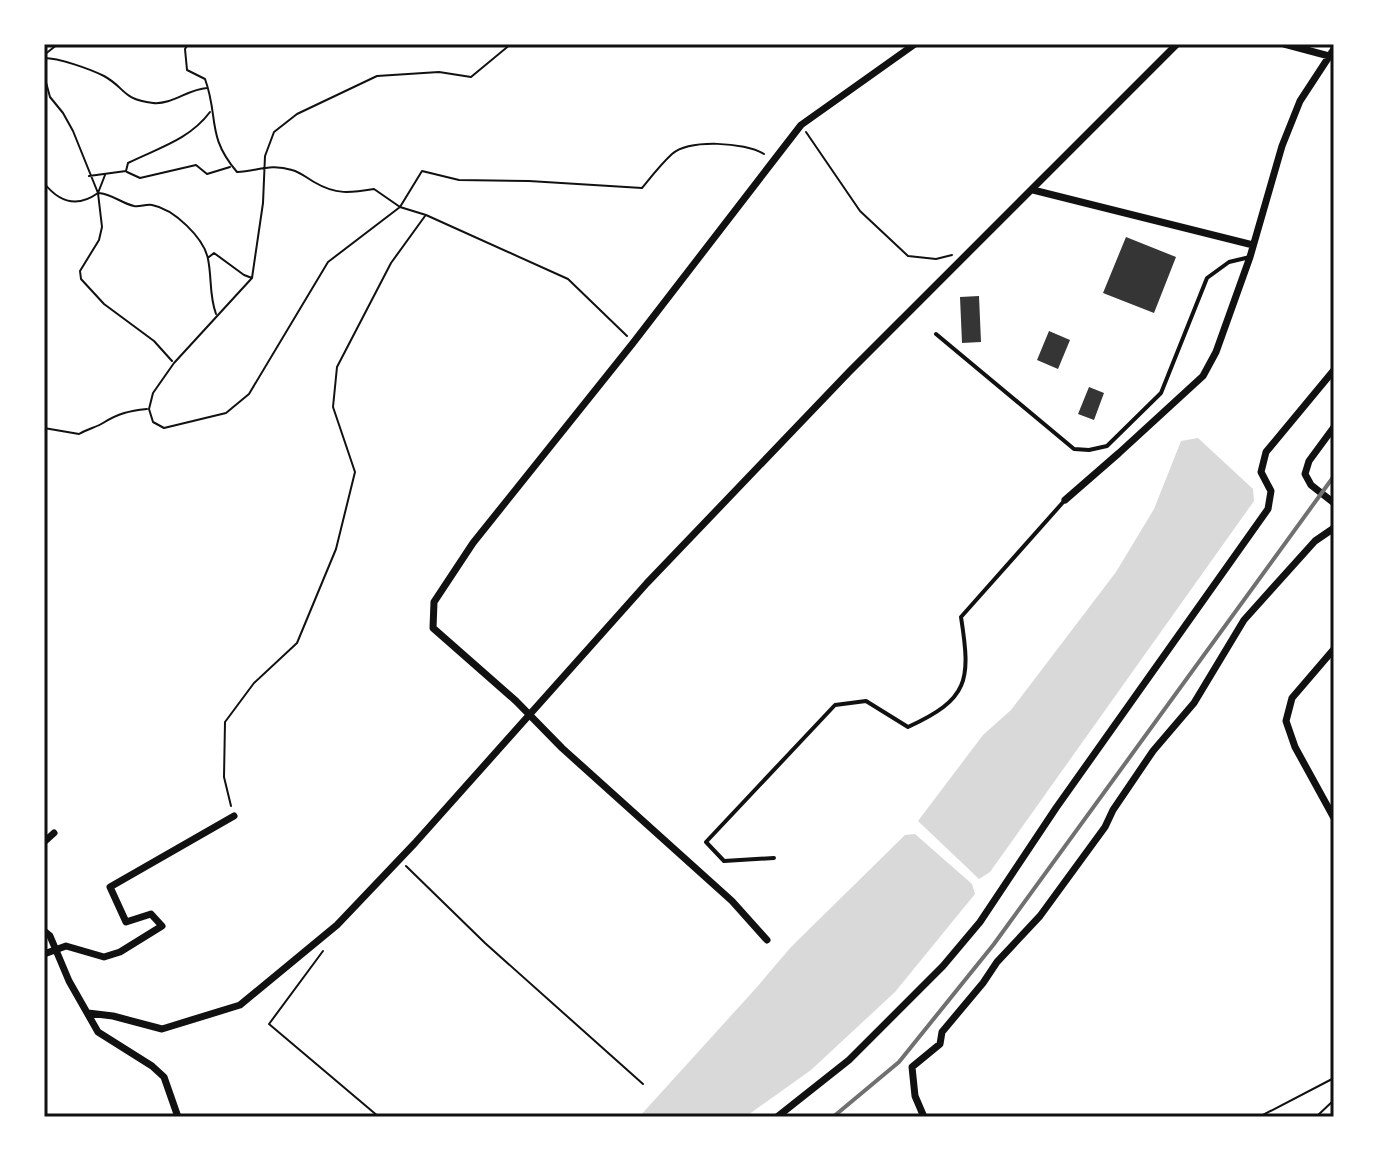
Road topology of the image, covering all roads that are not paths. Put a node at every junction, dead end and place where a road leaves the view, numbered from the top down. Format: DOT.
graph roads {
  1 [pos="915,44"];
  2 [pos="1177,44"];
  3 [pos="1284,44"];
  4 [pos="1331,53"];
  5 [pos="1033,190"];
  6 [pos="1253,245"];
  7 [pos="1250,257"];
  8 [pos="936,334"];
  9 [pos="1334,370"];
  10 [pos="1334,427"];
  11 [pos="1065,500"];
  12 [pos="1334,503"];
  13 [pos="1334,528"];
  14 [pos="1334,649"];
  15 [pos="528,714"];
  16 [pos="234,816"];
  17 [pos="1334,818"];
  18 [pos="54,833"];
  19 [pos="44,842"];
  20 [pos="774,858"];
  21 [pos="44,931"];
  22 [pos="767,940"];
  23 [pos="56,951"];
  24 [pos="44,954"];
  25 [pos="88,1013"];
  26 [pos="178,1117"];
  27 [pos="777,1117"];
  28 [pos="924,1117"];
  1 -- 15 [label="street"];
  2 -- 5 [label="street"];
  3 -- 4 [label="street"];
  4 -- 6 [label="street"];
  5 -- 6 [label="street"];
  5 -- 15 [label="street"];
  6 -- 7 [label="street"];
  7 -- 8 [label="lane"];
  7 -- 11 [label="street"];
  9 -- 27 [label="street"];
  10 -- 12 [label="street"];
  11 -- 20 [label="lane"];
  13 -- 28 [label="street"];
  14 -- 17 [label="street"];
  15 -- 22 [label="street"];
  15 -- 25 [label="street"];
  16 -- 23 [label="street"];
  18 -- 19 [label="street"];
  21 -- 23 [label="street"];
  23 -- 24 [label="street"];
  23 -- 25 [label="street"];
  25 -- 26 [label="street"];
}
